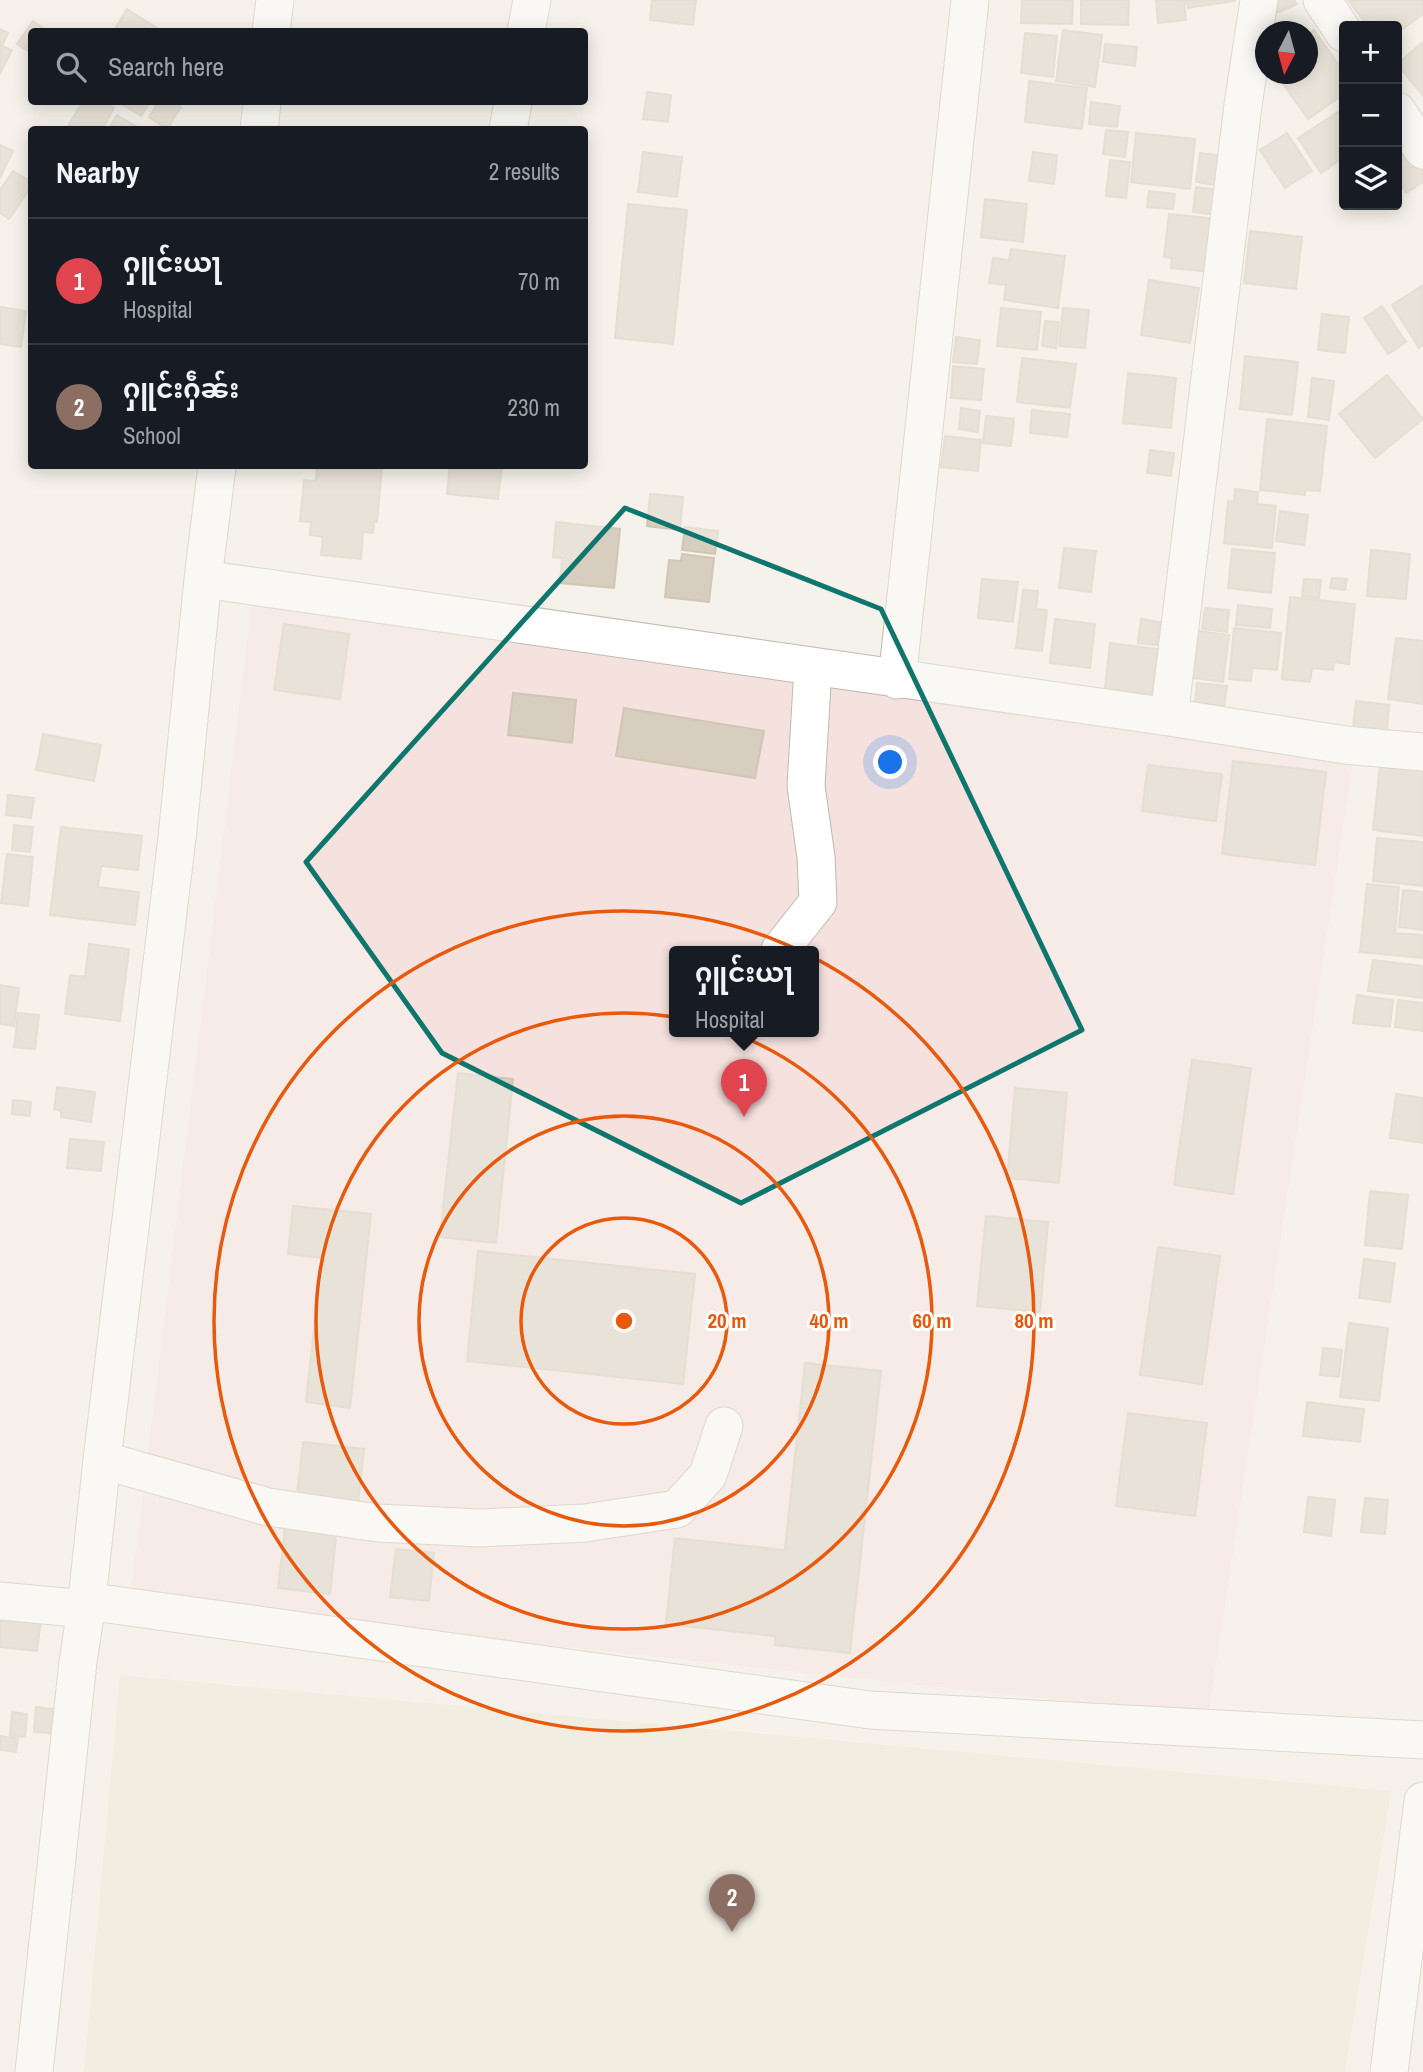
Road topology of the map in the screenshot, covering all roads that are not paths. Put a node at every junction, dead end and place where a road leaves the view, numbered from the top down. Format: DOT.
graph roads {
  1 [pos="275,0"];
  2 [pos="532,0"];
  3 [pos="970,0"];
  4 [pos="1259,0"];
  5 [pos="1322,0"];
  6 [pos="1339,26"];
  7 [pos="272,28"];
  8 [pos="527,28"];
  9 [pos="262,105"];
  10 [pos="512,105"];
  11 [pos="1402,118"];
  12 [pos="259,126"];
  13 [pos="509,126"];
  14 [pos="1423,150"];
  15 [pos="217,469"];
  16 [pos="203,579"];
  17 [pos="813,668"];
  18 [pos="897,680"];
  19 [pos="1169,717"];
  20 [pos="1423,752"];
  21 [pos="783,946"];
  22 [pos="724,1426"];
  23 [pos="102,1460"];
  24 [pos="0,1601"];
  25 [pos="86,1605"];
  26 [pos="1423,1740"];
  27 [pos="1423,1801"];
  28 [pos="34,2072"];
  29 [pos="1389,2072"];
  1 -- 7 [label="street"];
  2 -- 8 [label="street"];
  3 -- 18 [label="street"];
  4 -- 19 [label="street"];
  5 -- 6 [label="street"];
  9 -- 12 [label="street"];
  10 -- 13 [label="street"];
  11 -- 14 [label="street"];
  15 -- 16 [label="street"];
  16 -- 17 [label="street"];
  16 -- 23 [label="street"];
  17 -- 18 [label="street"];
  17 -- 21 [label="street"];
  18 -- 19 [label="street"];
  19 -- 20 [label="street"];
  22 -- 23 [label="street"];
  23 -- 25 [label="street"];
  24 -- 25 [label="street"];
  25 -- 26 [label="street"];
  25 -- 28 [label="street"];
  27 -- 29 [label="street"];
}
